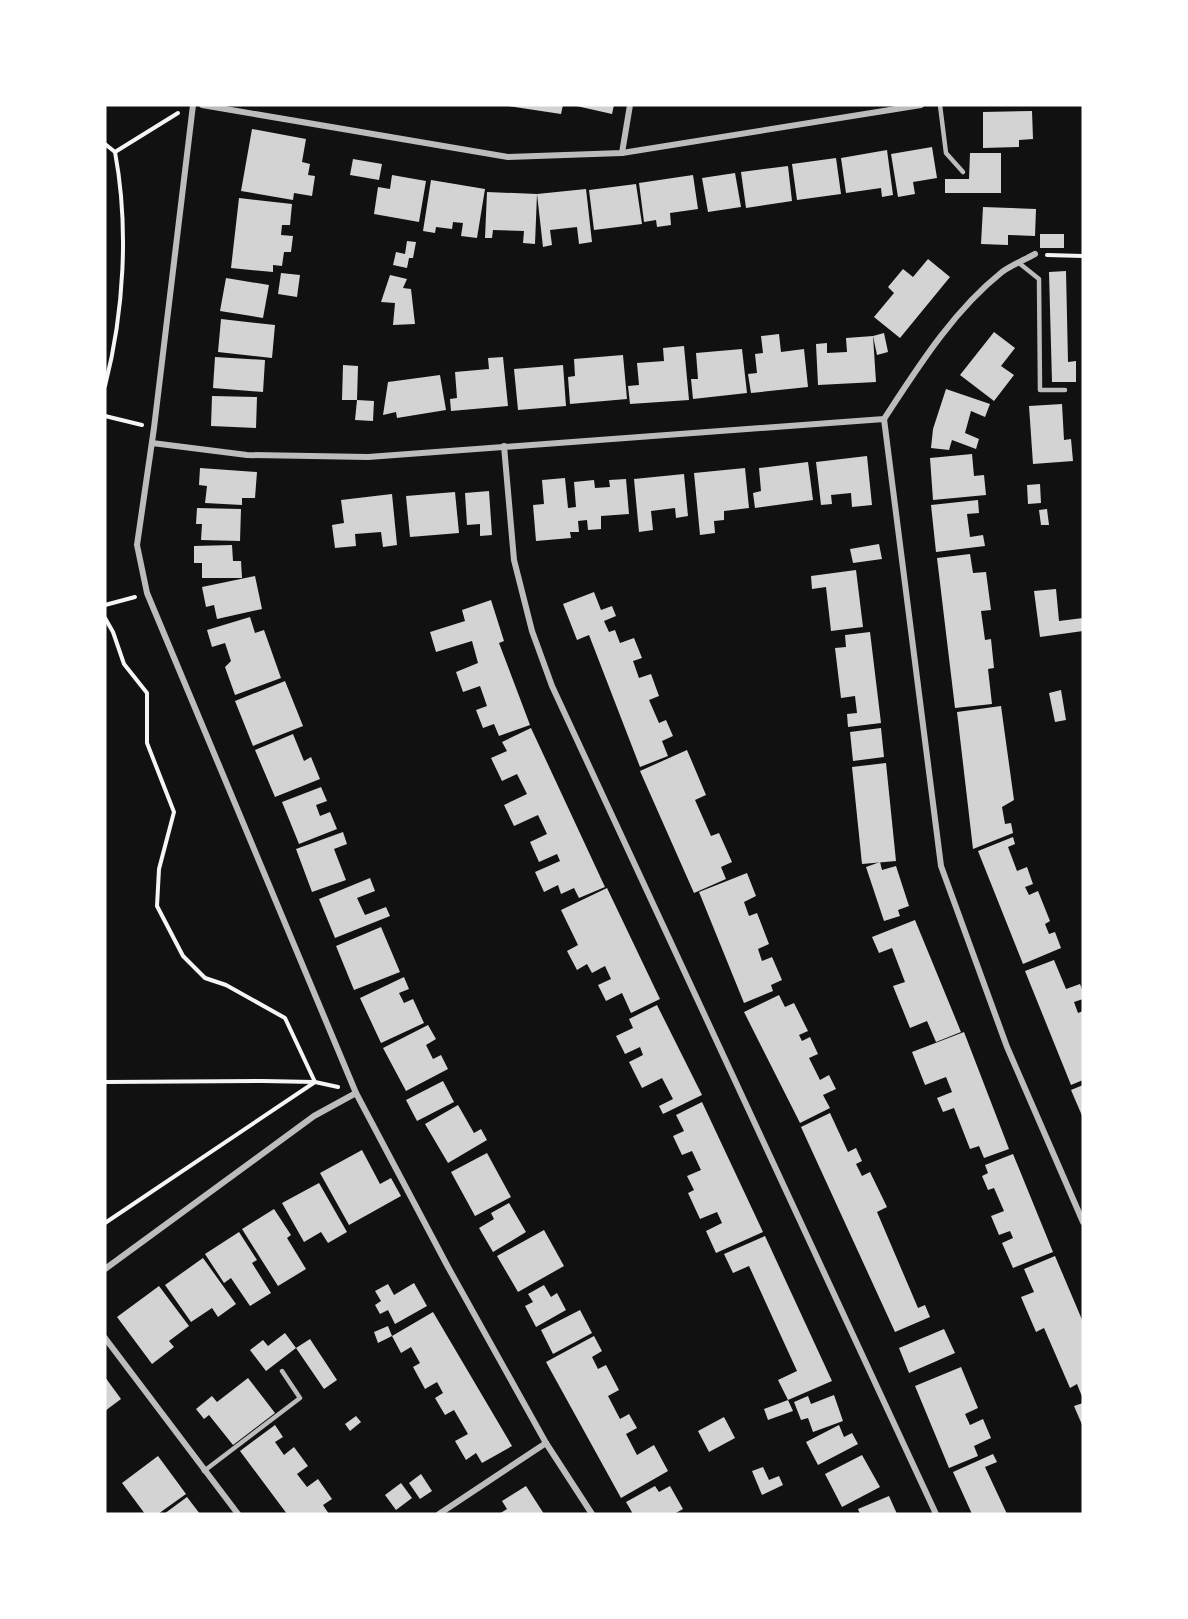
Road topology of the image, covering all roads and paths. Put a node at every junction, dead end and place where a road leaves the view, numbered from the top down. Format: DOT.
graph roads {
  1 [pos="193,105"];
  2 [pos="202,105"];
  3 [pos="630,105"];
  4 [pos="921,105"];
  5 [pos="940,105"];
  6 [pos="182,111"];
  7 [pos="105,144"];
  8 [pos="115,152"];
  9 [pos="622,153"];
  10 [pos="963,172"];
  11 [pos="1035,254"];
  12 [pos="1083,256"];
  13 [pos="1019,263"];
  14 [pos="105,386"];
  15 [pos="1065,390"];
  16 [pos="105,416"];
  17 [pos="884,419"];
  18 [pos="154,428"];
  19 [pos="152,443"];
  20 [pos="504,446"];
  21 [pos="147,593"];
  22 [pos="105,605"];
  23 [pos="105,618"];
  24 [pos="105,1082"];
  25 [pos="315,1082"];
  26 [pos="356,1093"];
  27 [pos="1083,1222"];
  28 [pos="105,1223"];
  29 [pos="105,1269"];
  30 [pos="105,1338"];
  31 [pos="282,1371"];
  32 [pos="546,1443"];
  33 [pos="204,1471"];
  34 [pos="238,1514"];
  35 [pos="439,1514"];
  36 [pos="592,1514"];
  37 [pos="936,1514"];
  1 -- 18 [label="street"];
  2 -- 9 [label="street"];
  3 -- 9 [label="street"];
  4 -- 9 [label="street"];
  5 -- 10 [label="lane"];
  6 -- 8 [label="path"];
  7 -- 8 [label="path"];
  8 -- 14 [label="path"];
  11 -- 12 [label="path"];
  11 -- 13 [label="street"];
  13 -- 15 [label="lane"];
  13 -- 17 [label="street"];
  16 -- 18 [label="path"];
  17 -- 20 [label="street"];
  17 -- 27 [label="street"];
  18 -- 19 [label="street"];
  19 -- 20 [label="street"];
  19 -- 21 [label="street"];
  20 -- 37 [label="street"];
  21 -- 22 [label="path"];
  21 -- 26 [label="street"];
  23 -- 25 [label="path"];
  24 -- 25 [label="path"];
  25 -- 26 [label="path"];
  25 -- 28 [label="path"];
  26 -- 29 [label="street"];
  26 -- 32 [label="street"];
  30 -- 33 [label="street"];
  31 -- 33 [label="lane"];
  32 -- 35 [label="street"];
  32 -- 36 [label="street"];
  33 -- 34 [label="street"];
}
